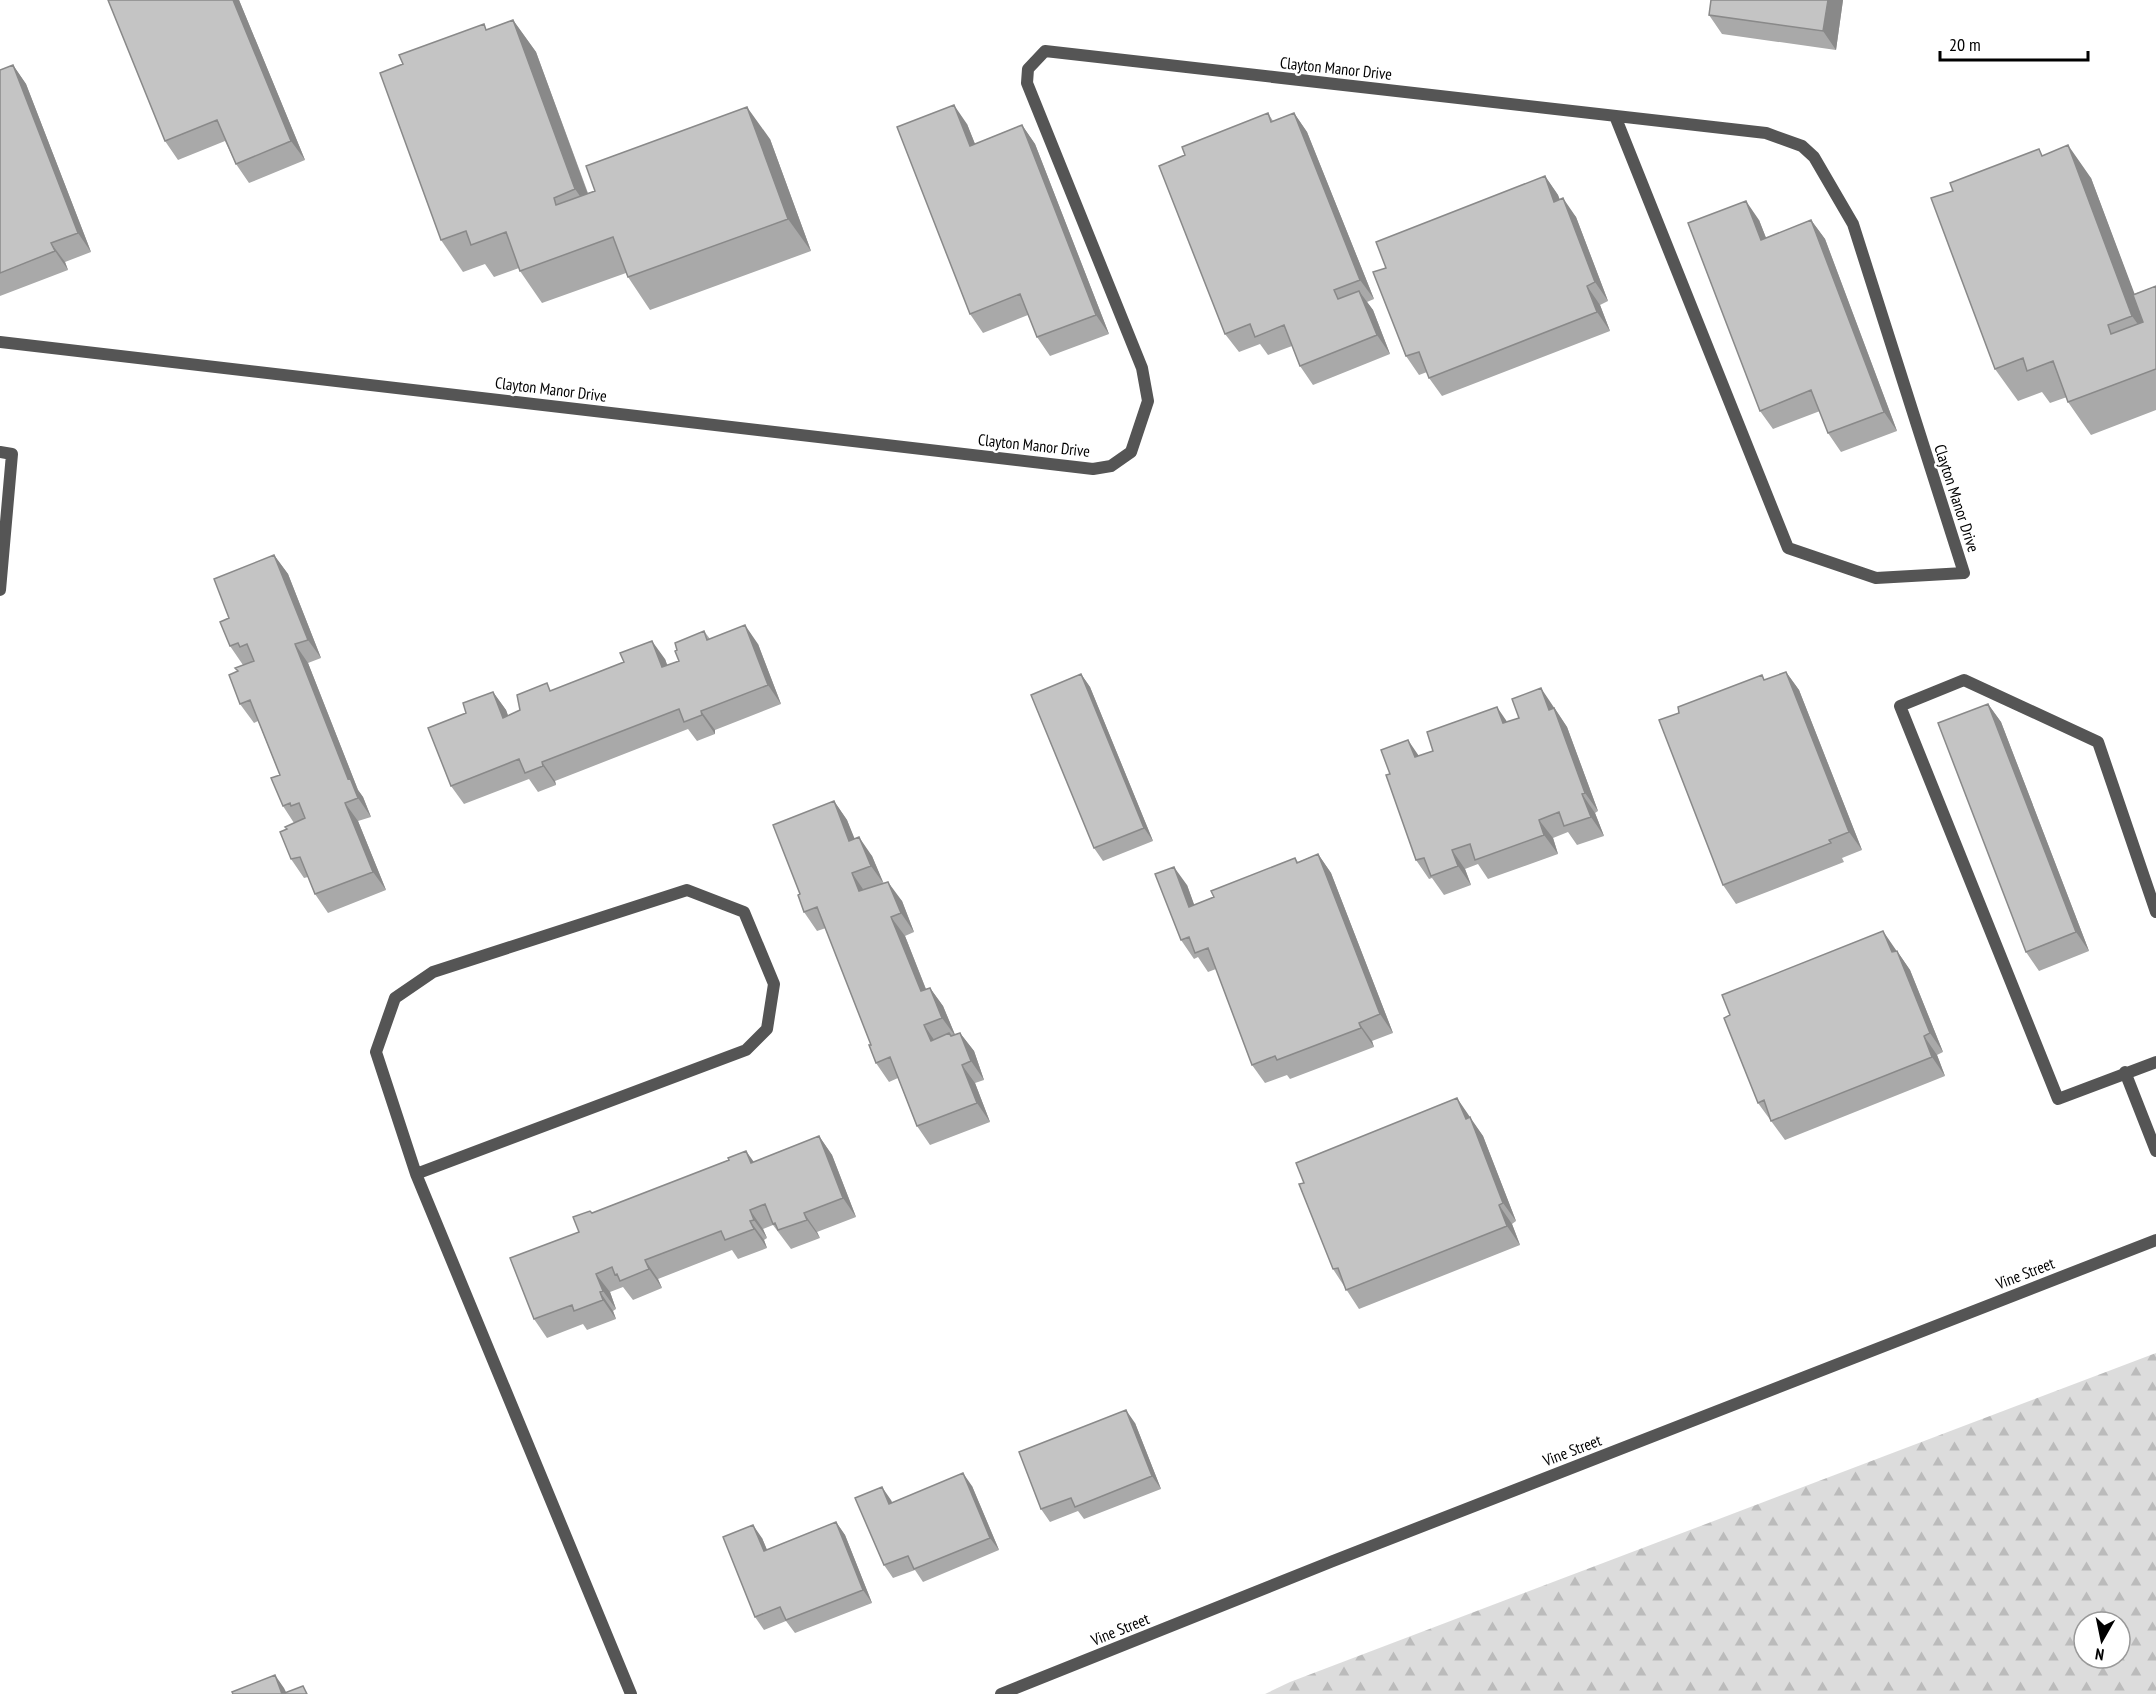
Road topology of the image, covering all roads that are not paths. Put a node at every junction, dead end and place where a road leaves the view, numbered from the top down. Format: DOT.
graph roads {
  1 [pos="1615,116"];
  2 [pos="0,342"];
  3 [pos="0,452"];
  4 [pos="0,590"];
  5 [pos="2156,912"];
  6 [pos="2156,1062"];
  7 [pos="2125,1072"];
  8 [pos="2156,1151"];
  9 [pos="416,1174"];
  10 [pos="2156,1240"];
  11 [pos="631,1694"];
  12 [pos="1001,1694"];
  1 -- 1 [label="street, Clayton Manor Drive"];
  1 -- 2 [label="street, Clayton Manor Drive"];
  3 -- 4 [label="street"];
  5 -- 7 [label="street"];
  6 -- 7 [label="street"];
  7 -- 8 [label="street"];
  9 -- 9 [label="street"];
  9 -- 11 [label="street"];
  10 -- 12 [label="street, Vine Street"];
}
